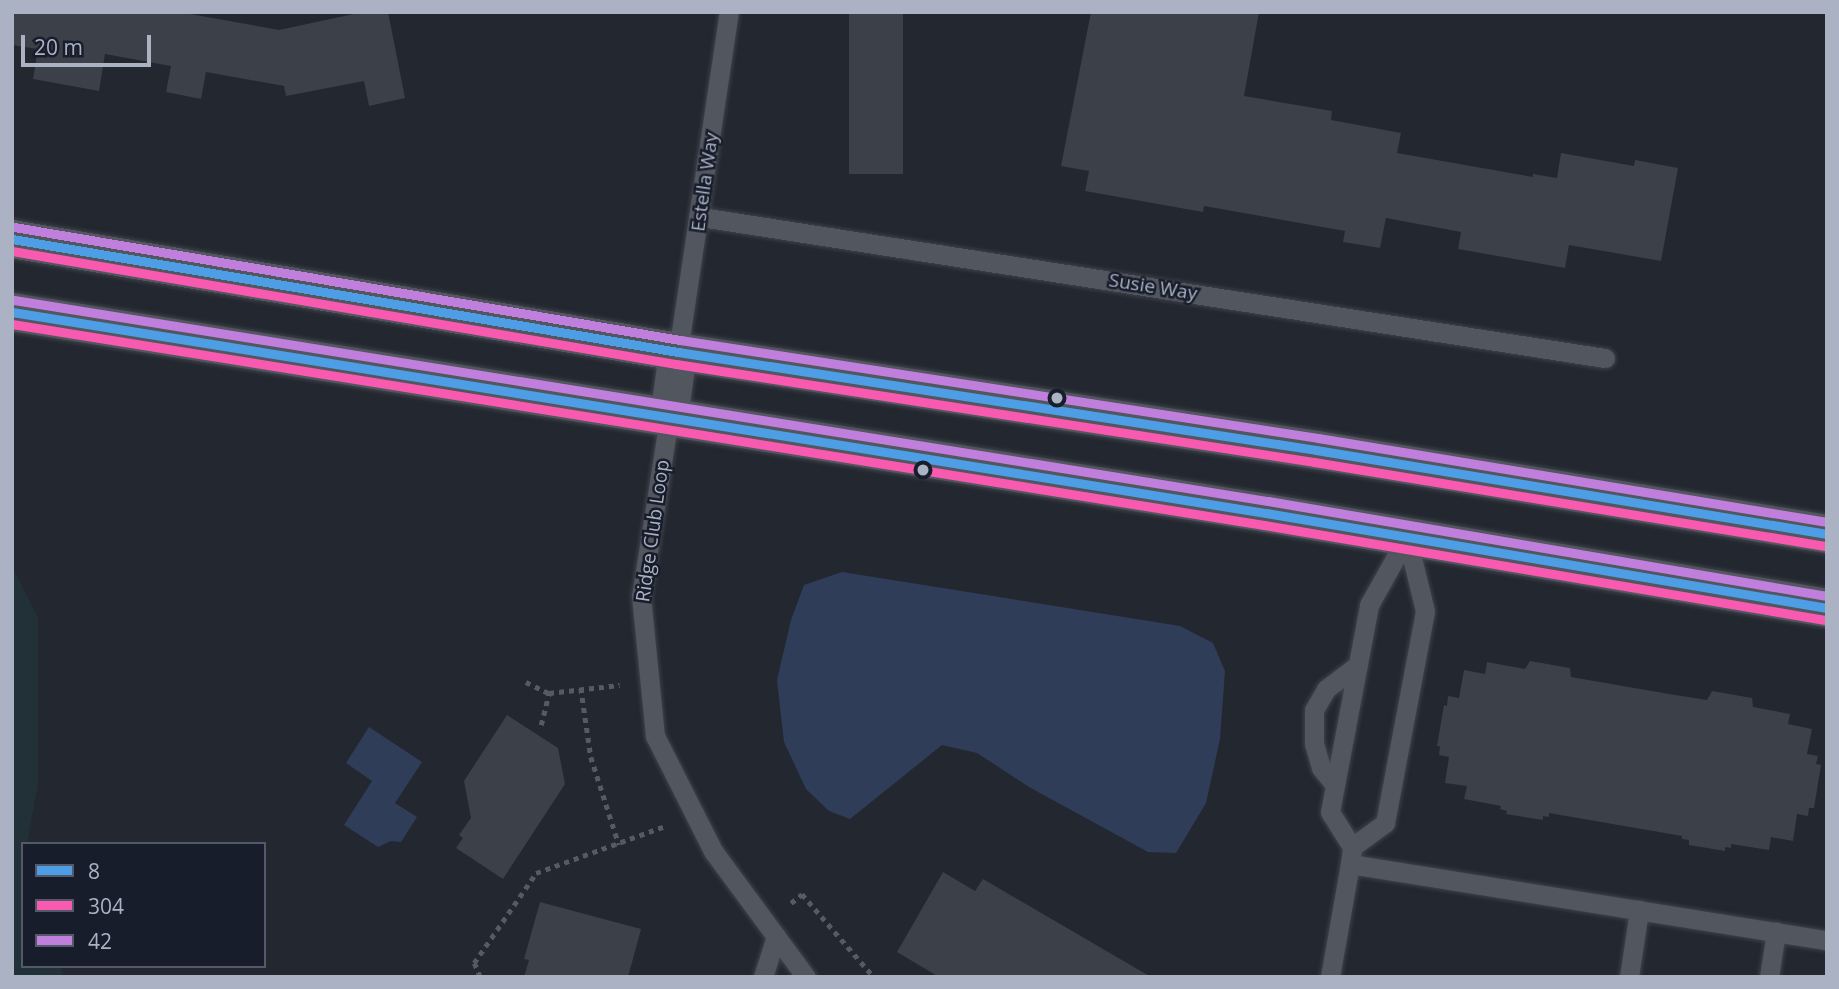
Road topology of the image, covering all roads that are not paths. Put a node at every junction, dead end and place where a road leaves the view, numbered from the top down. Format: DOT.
graph roads {
  1 [pos="729,12"];
  2 [pos="701,217"];
  3 [pos="12,239"];
  4 [pos="12,313"];
  5 [pos="678,352"];
  6 [pos="1605,358"];
  7 [pos="669,418"];
  8 [pos="1827,534"];
  9 [pos="1407,537"];
  10 [pos="1827,608"];
  11 [pos="1358,665"];
  12 [pos="1335,785"];
  13 [pos="1351,856"];
  14 [pos="1639,910"];
  15 [pos="771,930"];
  16 [pos="1776,932"];
  17 [pos="1827,940"];
  18 [pos="763,977"];
  19 [pos="806,977"];
  20 [pos="1329,977"];
  21 [pos="1629,977"];
  22 [pos="1769,977"];
  1 -- 2 [label="lane, Estella Way"];
  2 -- 5 [label="lane, Estella Way"];
  2 -- 6 [label="lane, Susie Way"];
  3 -- 5 [label="street"];
  4 -- 7 [label="street"];
  5 -- 7 [label="street"];
  5 -- 8 [label="street"];
  7 -- 9 [label="street"];
  7 -- 15 [label="lane, Ridge Club Loop"];
  9 -- 10 [label="street"];
  9 -- 11 [label="lane"];
  9 -- 13 [label="lane"];
  11 -- 12 [label="lane"];
  11 -- 12 [label="lane"];
  12 -- 13 [label="lane"];
  13 -- 14 [label="lane"];
  13 -- 20 [label="lane"];
  14 -- 16 [label="lane"];
  14 -- 21 [label="lane"];
  15 -- 18 [label="lane"];
  15 -- 19 [label="lane, Ridge Club Loop"];
  16 -- 17 [label="lane"];
  16 -- 22 [label="lane"];
}
